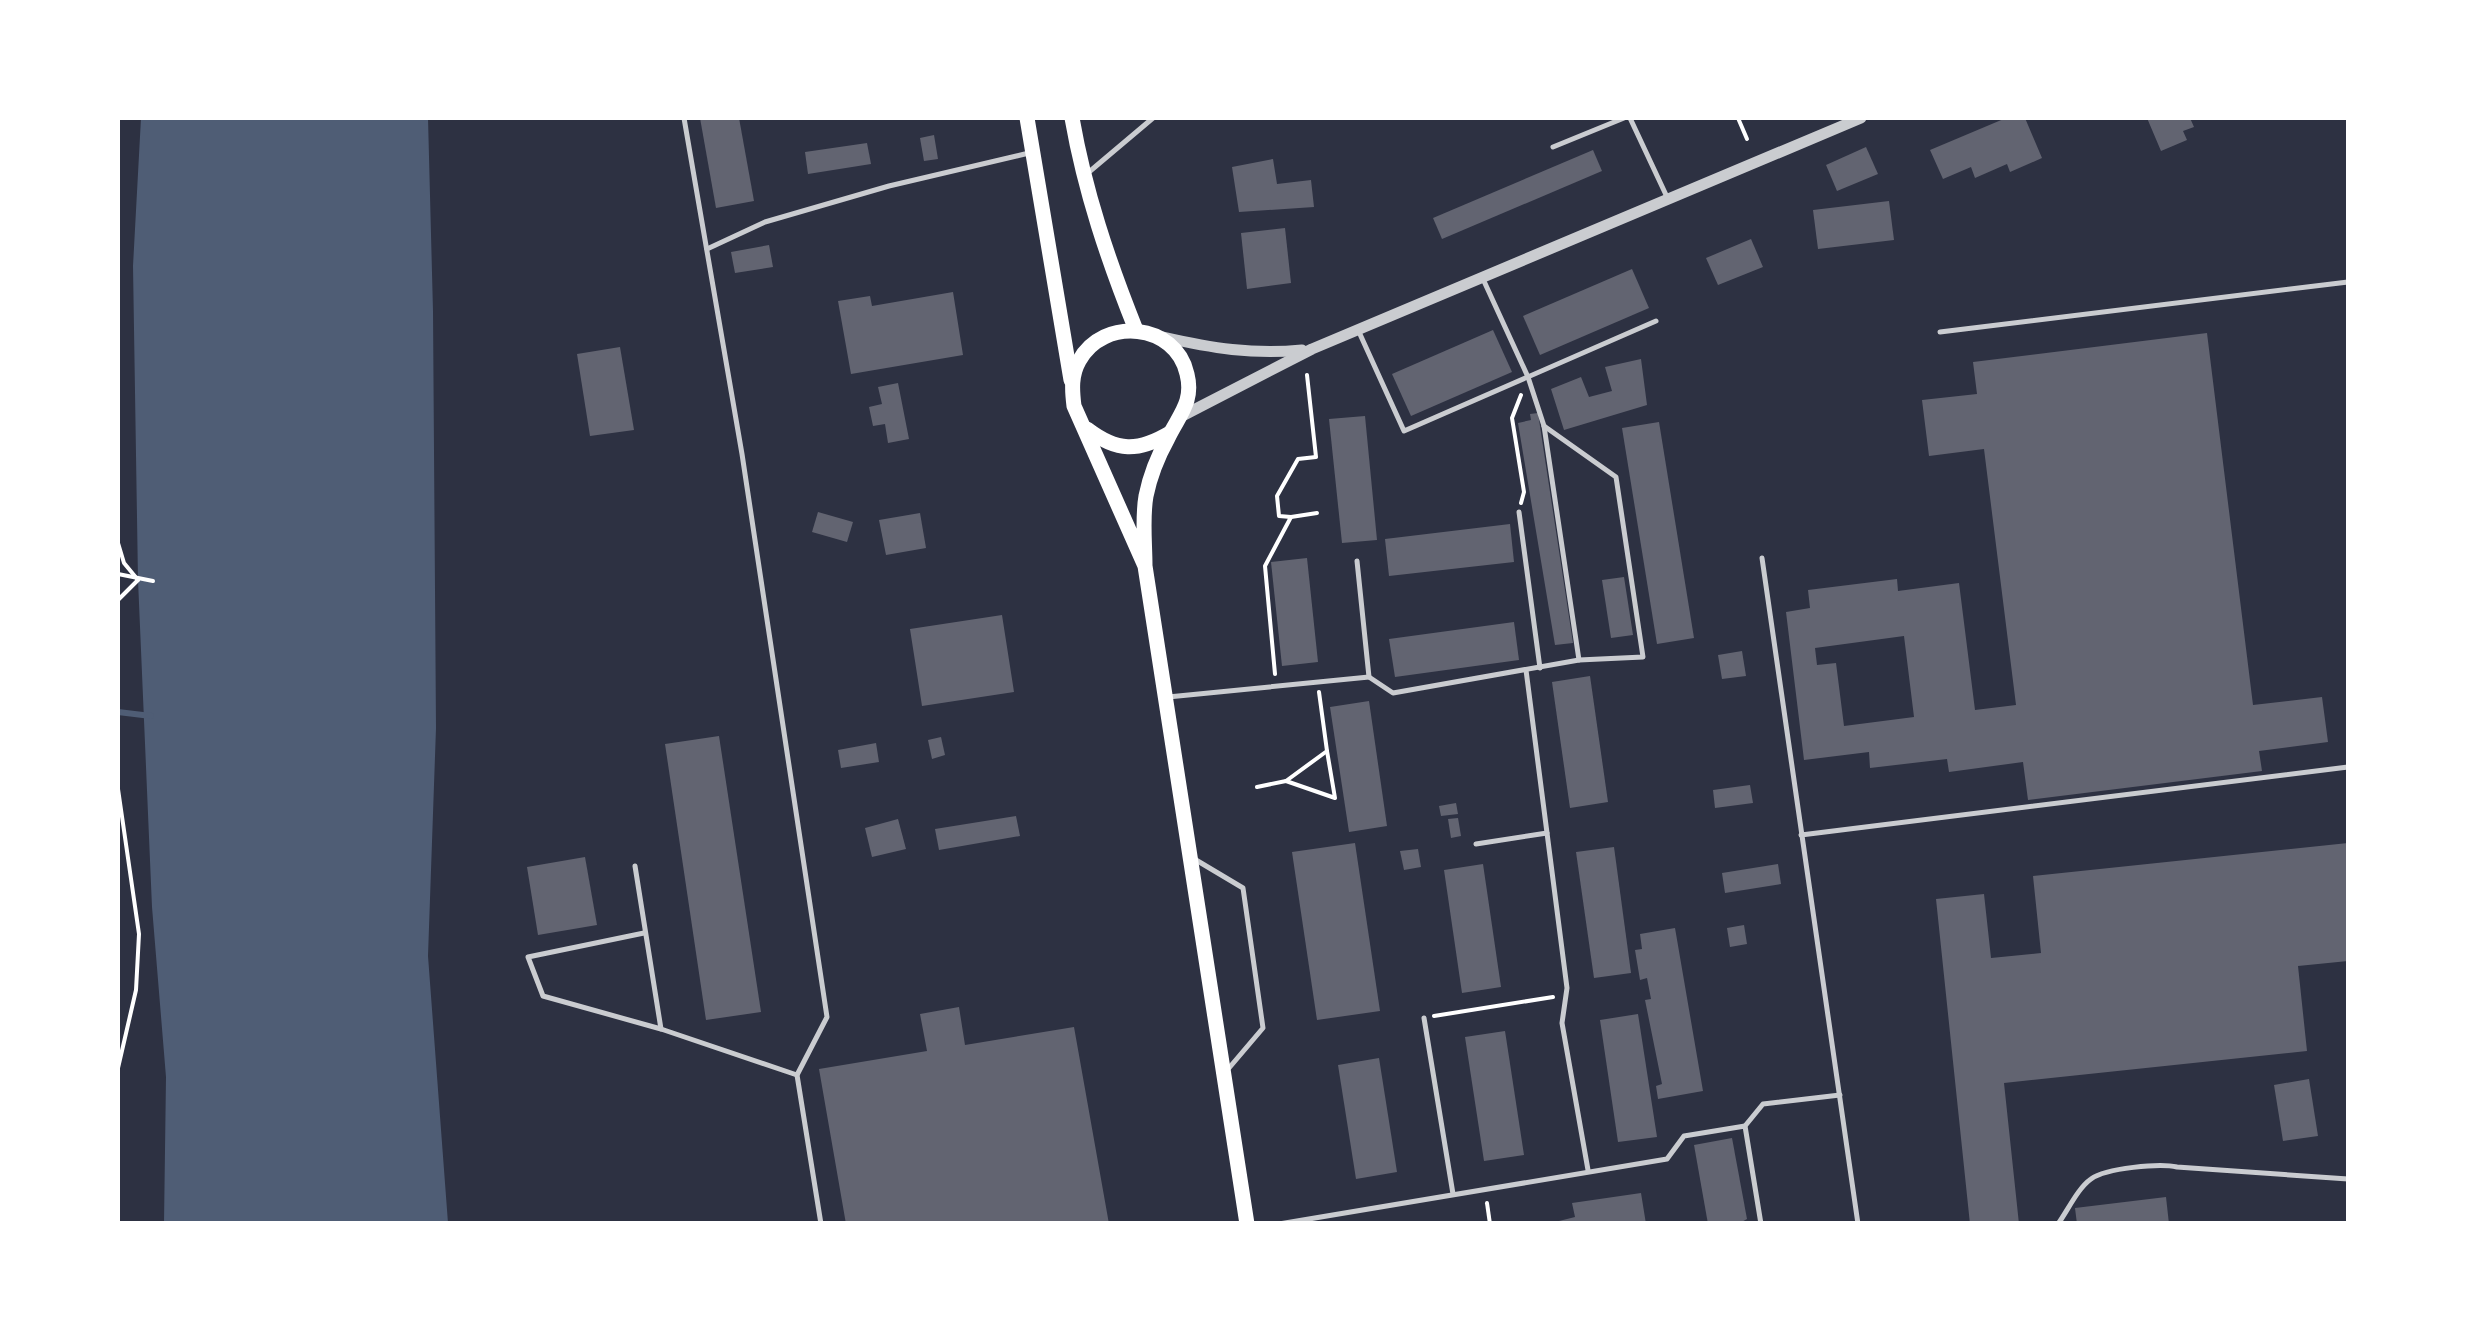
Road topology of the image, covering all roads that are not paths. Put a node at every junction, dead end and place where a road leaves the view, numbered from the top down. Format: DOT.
graph roads {
  1 [pos="684,118"];
  2 [pos="1026,118"];
  3 [pos="1072,118"];
  4 [pos="1153,118"];
  5 [pos="1627,118"];
  6 [pos="1861,118"];
  7 [pos="1553,148"];
  8 [pos="1032,152"];
  9 [pos="1083,177"];
  10 [pos="1667,197"];
  11 [pos="707,249"];
  12 [pos="1482,276"];
  13 [pos="2348,282"];
  14 [pos="1656,321"];
  15 [pos="1358,329"];
  16 [pos="1136,330"];
  17 [pos="1940,332"];
  18 [pos="1156,335"];
  19 [pos="1312,349"];
  20 [pos="1528,377"];
  21 [pos="1072,382"];
  22 [pos="1184,415"];
  23 [pos="1544,426"];
  24 [pos="1085,427"];
  25 [pos="1170,433"];
  26 [pos="1519,512"];
  27 [pos="1762,558"];
  28 [pos="1357,561"];
  29 [pos="1145,566"];
  30 [pos="1578,660"];
  31 [pos="1540,668"];
  32 [pos="1526,670"];
  33 [pos="1369,677"];
  34 [pos="1165,697"];
  35 [pos="2348,767"];
  36 [pos="1547,833"];
  37 [pos="1800,835"];
  38 [pos="1476,844"];
  39 [pos="1190,856"];
  40 [pos="636,866"];
  41 [pos="644,933"];
  42 [pos="1424,1018"];
  43 [pos="662,1029"];
  44 [pos="1224,1074"];
  45 [pos="797,1075"];
  46 [pos="1840,1096"];
  47 [pos="1745,1126"];
  48 [pos="1588,1170"];
  49 [pos="2348,1179"];
  50 [pos="1453,1194"];
  51 [pos="822,1224"];
  52 [pos="1247,1224"];
  53 [pos="1279,1224"];
  54 [pos="1761,1224"];
  55 [pos="1858,1224"];
  56 [pos="2058,1224"];
  1 -- 11 [label="lane"];
  2 -- 8 [label="main road"];
  3 -- 9 [label="main road"];
  4 -- 9 [label="lane"];
  5 -- 7 [label="lane"];
  5 -- 10 [label="lane"];
  6 -- 10 [label="street"];
  8 -- 11 [label="lane"];
  8 -- 21 [label="main road"];
  9 -- 16 [label="main road"];
  10 -- 12 [label="street"];
  11 -- 45 [label="lane"];
  12 -- 15 [label="street"];
  12 -- 20 [label="lane"];
  13 -- 17 [label="lane"];
  14 -- 20 [label="lane"];
  15 -- 19 [label="street"];
  15 -- 20 [label="lane"];
  16 -- 18 [label="main road"];
  16 -- 21 [label="main road"];
  18 -- 19 [label="street"];
  18 -- 22 [label="main road"];
  19 -- 22 [label="street"];
  20 -- 23 [label="lane"];
  21 -- 24 [label="main road"];
  22 -- 25 [label="main road"];
  23 -- 30 [label="lane"];
  23 -- 30 [label="lane"];
  24 -- 25 [label="main road"];
  24 -- 29 [label="main road"];
  25 -- 29 [label="main road"];
  26 -- 31 [label="lane"];
  27 -- 37 [label="lane"];
  28 -- 33 [label="lane"];
  29 -- 34 [label="main road"];
  30 -- 31 [label="lane"];
  31 -- 32 [label="lane"];
  32 -- 33 [label="lane"];
  32 -- 36 [label="lane"];
  33 -- 34 [label="lane"];
  34 -- 39 [label="main road"];
  35 -- 37 [label="lane"];
  36 -- 38 [label="lane"];
  36 -- 48 [label="lane"];
  37 -- 46 [label="lane"];
  39 -- 44 [label="main road"];
  39 -- 44 [label="lane"];
  40 -- 41 [label="lane"];
  41 -- 43 [label="lane"];
  41 -- 43 [label="lane"];
  42 -- 50 [label="lane"];
  43 -- 45 [label="lane"];
  44 -- 52 [label="main road"];
  45 -- 51 [label="lane"];
  46 -- 47 [label="lane"];
  46 -- 55 [label="lane"];
  47 -- 48 [label="lane"];
  47 -- 54 [label="lane"];
  48 -- 50 [label="lane"];
  49 -- 56 [label="lane"];
  50 -- 53 [label="lane"];
}
